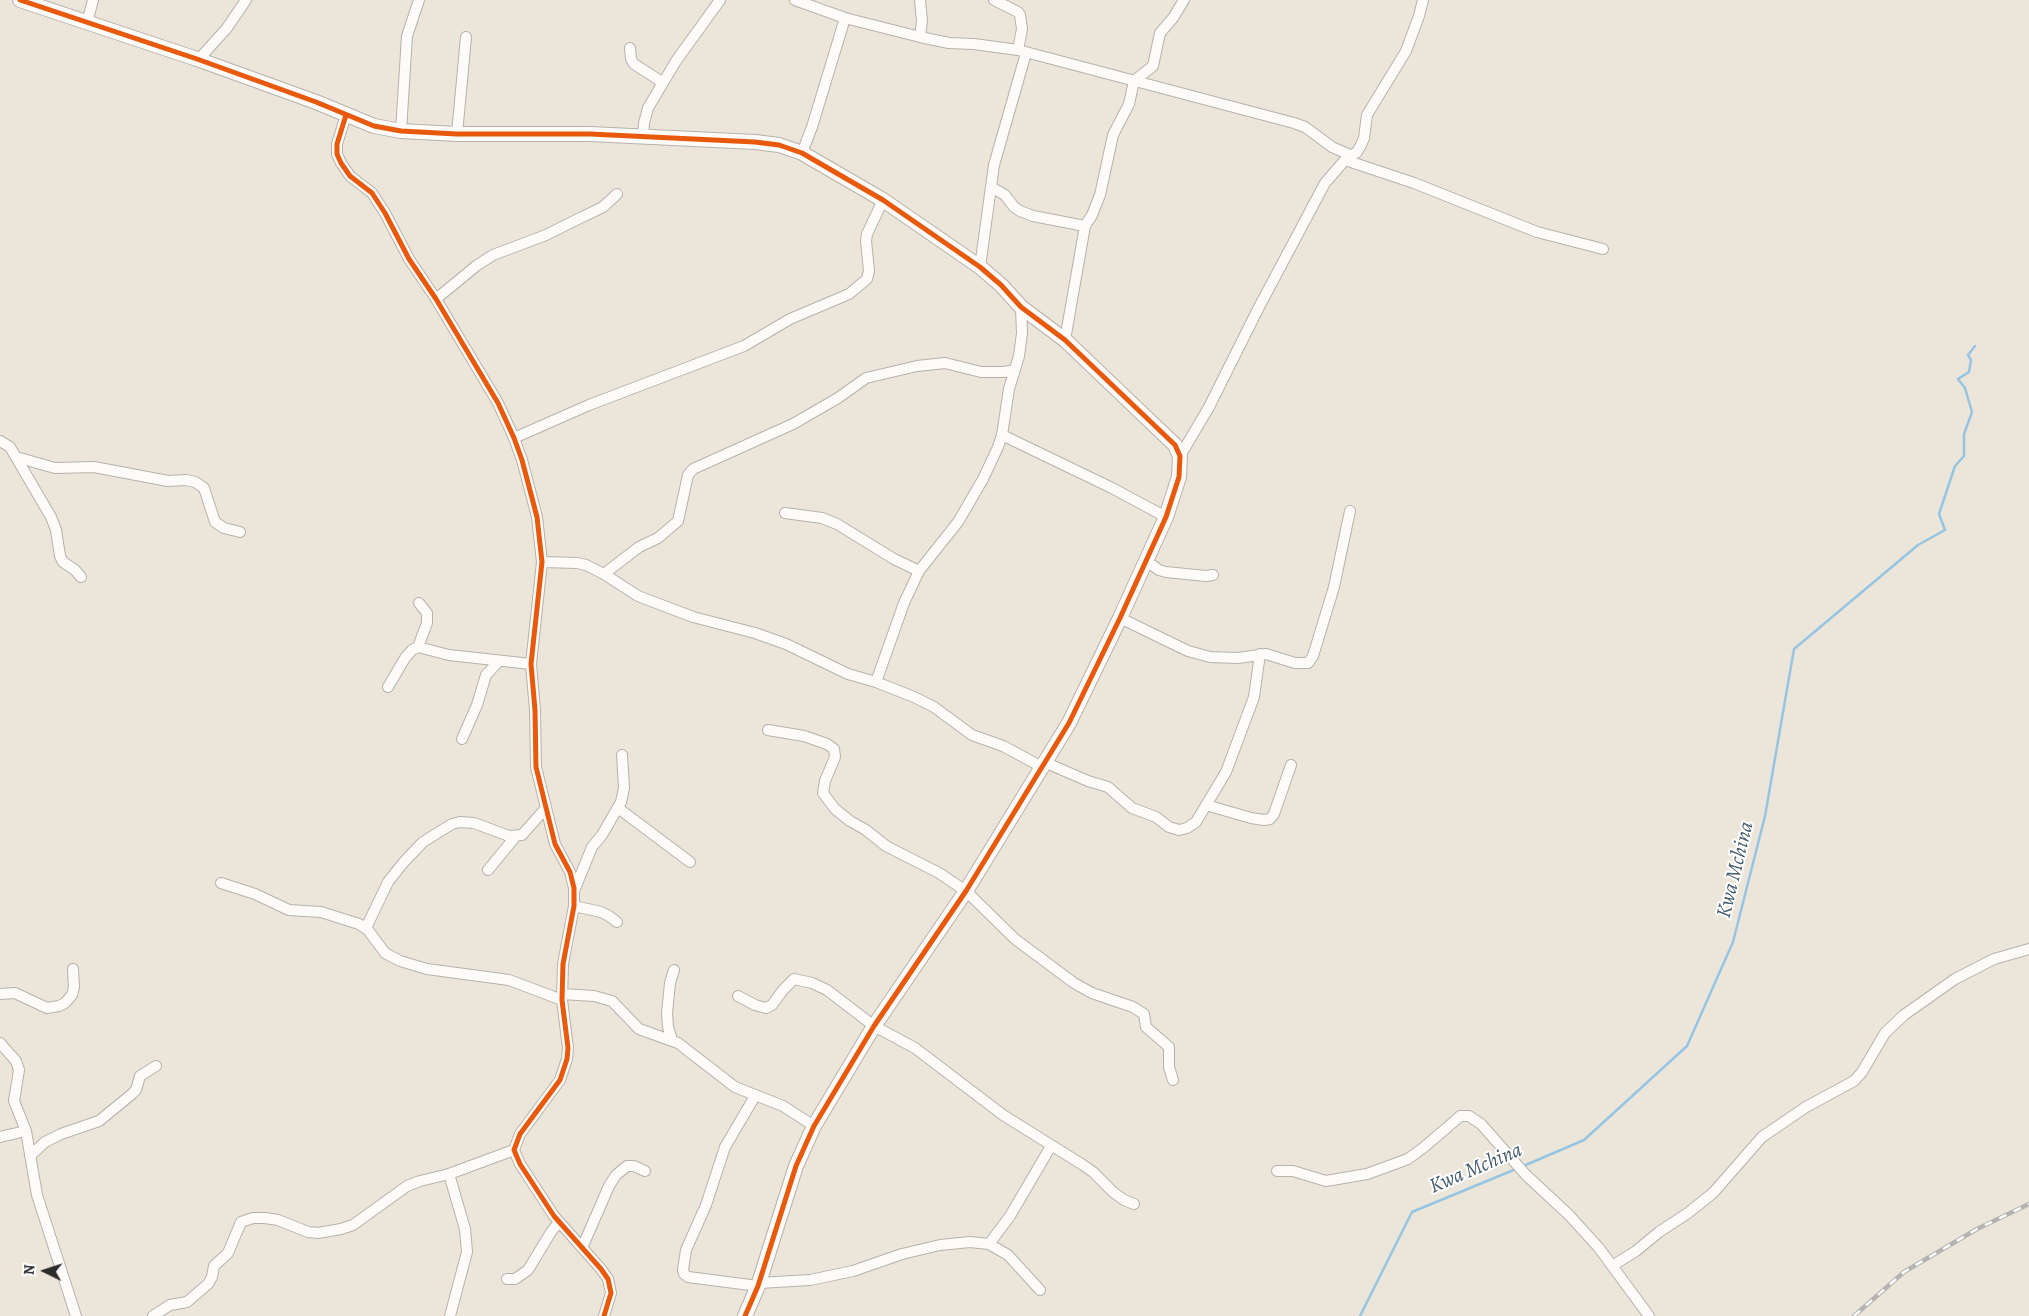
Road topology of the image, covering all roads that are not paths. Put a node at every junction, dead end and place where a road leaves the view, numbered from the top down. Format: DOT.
graph roads {
  1 [pos="20,0"];
  2 [pos="93,0"];
  3 [pos="246,0"];
  4 [pos="419,0"];
  5 [pos="720,0"];
  6 [pos="795,0"];
  7 [pos="920,0"];
  8 [pos="994,0"];
  9 [pos="1184,0"];
  10 [pos="1423,0"];
  11 [pos="845,18"];
  12 [pos="87,22"];
  13 [pos="466,37"];
  14 [pos="920,37"];
  15 [pos="630,48"];
  16 [pos="1022,52"];
  17 [pos="199,60"];
  18 [pos="1134,82"];
  19 [pos="661,85"];
  20 [pos="346,115"];
  21 [pos="401,131"];
  22 [pos="457,134"];
  23 [pos="643,136"];
  24 [pos="802,153"];
  25 [pos="1347,158"];
  26 [pos="991,187"];
  27 [pos="617,194"];
  28 [pos="883,200"];
  29 [pos="1085,226"];
  30 [pos="1603,249"];
  31 [pos="980,267"];
  32 [pos="436,299"];
  33 [pos="1021,307"];
  34 [pos="1066,340"];
  35 [pos="1015,370"];
  36 [pos="1002,435"];
  37 [pos="514,438"];
  38 [pos="0,441"];
  39 [pos="1180,456"];
  40 [pos="16,457"];
  41 [pos="1350,511"];
  42 [pos="784,512"];
  43 [pos="1166,517"];
  44 [pos="240,532"];
  45 [pos="1145,560"];
  46 [pos="542,562"];
  47 [pos="919,571"];
  48 [pos="604,574"];
  49 [pos="1213,575"];
  50 [pos="81,577"];
  51 [pos="419,603"];
  52 [pos="1120,618"];
  53 [pos="418,647"];
  54 [pos="1260,654"];
  55 [pos="499,661"];
  56 [pos="531,664"];
  57 [pos="876,682"];
  58 [pos="388,687"];
  59 [pos="768,730"];
  60 [pos="462,739"];
  61 [pos="622,754"];
  62 [pos="1043,764"];
  63 [pos="1291,766"];
  64 [pos="1206,805"];
  65 [pos="618,808"];
  66 [pos="545,809"];
  67 [pos="516,836"];
  68 [pos="690,862"];
  69 [pos="488,870"];
  70 [pos="221,883"];
  71 [pos="966,891"];
  72 [pos="574,892"];
  73 [pos="574,906"];
  74 [pos="617,922"];
  75 [pos="366,928"];
  76 [pos="2029,949"];
  77 [pos="73,969"];
  78 [pos="674,970"];
  79 [pos="0,994"];
  80 [pos="738,996"];
  81 [pos="562,997"];
  82 [pos="874,1026"];
  83 [pos="672,1040"];
  84 [pos="0,1043"];
  85 [pos="156,1066"];
  86 [pos="1173,1080"];
  87 [pos="755,1096"];
  88 [pos="814,1126"];
  89 [pos="26,1130"];
  90 [pos="0,1137"];
  91 [pos="1051,1146"];
  92 [pos="514,1150"];
  93 [pos="30,1156"];
  94 [pos="645,1171"];
  95 [pos="1277,1171"];
  96 [pos="449,1174"];
  97 [pos="1134,1204"];
  98 [pos="560,1222"];
  99 [pos="989,1244"];
  100 [pos="582,1248"];
  101 [pos="1612,1266"];
  102 [pos="507,1279"];
  103 [pos="758,1284"];
  104 [pos="1040,1290"];
  105 [pos="76,1316"];
  106 [pos="154,1316"];
  107 [pos="450,1316"];
  108 [pos="604,1316"];
  109 [pos="745,1316"];
  110 [pos="1649,1316"];
  1 -- 12 [label="street"];
  2 -- 12 [label="street"];
  3 -- 17 [label="street"];
  4 -- 21 [label="street"];
  5 -- 19 [label="street"];
  6 -- 11 [label="street"];
  7 -- 14 [label="street"];
  8 -- 16 [label="street"];
  9 -- 18 [label="street"];
  10 -- 25 [label="street"];
  11 -- 14 [label="street"];
  11 -- 24 [label="street"];
  12 -- 17 [label="street"];
  13 -- 22 [label="street"];
  14 -- 16 [label="street"];
  15 -- 19 [label="street"];
  16 -- 18 [label="street"];
  16 -- 26 [label="street"];
  17 -- 20 [label="street"];
  18 -- 25 [label="street"];
  18 -- 29 [label="street"];
  19 -- 23 [label="street"];
  20 -- 21 [label="street"];
  20 -- 32 [label="street"];
  21 -- 22 [label="street"];
  22 -- 23 [label="street"];
  23 -- 24 [label="street"];
  24 -- 28 [label="street"];
  25 -- 30 [label="street"];
  25 -- 39 [label="street"];
  26 -- 29 [label="street"];
  26 -- 31 [label="street"];
  27 -- 32 [label="street"];
  28 -- 31 [label="street"];
  28 -- 37 [label="street"];
  29 -- 34 [label="street"];
  31 -- 33 [label="street"];
  32 -- 37 [label="street"];
  33 -- 34 [label="street"];
  33 -- 35 [label="street"];
  34 -- 39 [label="street"];
  35 -- 36 [label="street"];
  35 -- 48 [label="street"];
  36 -- 43 [label="street"];
  36 -- 47 [label="street"];
  37 -- 46 [label="street"];
  38 -- 40 [label="street"];
  39 -- 43 [label="street"];
  40 -- 44 [label="street"];
  40 -- 50 [label="street"];
  41 -- 54 [label="street"];
  42 -- 47 [label="street"];
  43 -- 45 [label="street"];
  45 -- 49 [label="street"];
  45 -- 52 [label="street"];
  46 -- 48 [label="street"];
  46 -- 56 [label="street"];
  47 -- 57 [label="street"];
  48 -- 57 [label="street"];
  51 -- 53 [label="street"];
  52 -- 54 [label="street"];
  52 -- 62 [label="street"];
  53 -- 55 [label="street"];
  53 -- 58 [label="street"];
  54 -- 64 [label="street"];
  55 -- 56 [label="street"];
  55 -- 60 [label="street"];
  56 -- 66 [label="street"];
  57 -- 62 [label="street"];
  59 -- 71 [label="street"];
  61 -- 65 [label="street"];
  62 -- 64 [label="street"];
  62 -- 71 [label="street"];
  63 -- 64 [label="street"];
  65 -- 68 [label="street"];
  65 -- 72 [label="street"];
  66 -- 67 [label="street"];
  66 -- 72 [label="street"];
  67 -- 69 [label="street"];
  67 -- 75 [label="street"];
  70 -- 75 [label="street"];
  71 -- 82 [label="street"];
  71 -- 86 [label="street"];
  72 -- 73 [label="street"];
  73 -- 74 [label="street"];
  73 -- 81 [label="street"];
  75 -- 81 [label="street"];
  76 -- 101 [label="street"];
  77 -- 79 [label="street"];
  78 -- 83 [label="street"];
  80 -- 82 [label="street"];
  81 -- 83 [label="street"];
  81 -- 92 [label="street"];
  82 -- 88 [label="street"];
  82 -- 91 [label="street"];
  83 -- 87 [label="street"];
  84 -- 89 [label="street"];
  85 -- 93 [label="street"];
  87 -- 88 [label="street"];
  87 -- 103 [label="street"];
  88 -- 103 [label="street"];
  89 -- 90 [label="street"];
  89 -- 93 [label="street"];
  91 -- 97 [label="street"];
  91 -- 99 [label="street"];
  92 -- 96 [label="street"];
  92 -- 98 [label="street"];
  93 -- 105 [label="street"];
  94 -- 100 [label="street"];
  95 -- 101 [label="street"];
  96 -- 106 [label="street"];
  96 -- 107 [label="street"];
  98 -- 100 [label="street"];
  98 -- 102 [label="street"];
  99 -- 103 [label="street"];
  99 -- 104 [label="street"];
  100 -- 108 [label="street"];
  101 -- 110 [label="street"];
  103 -- 109 [label="street"];
}
